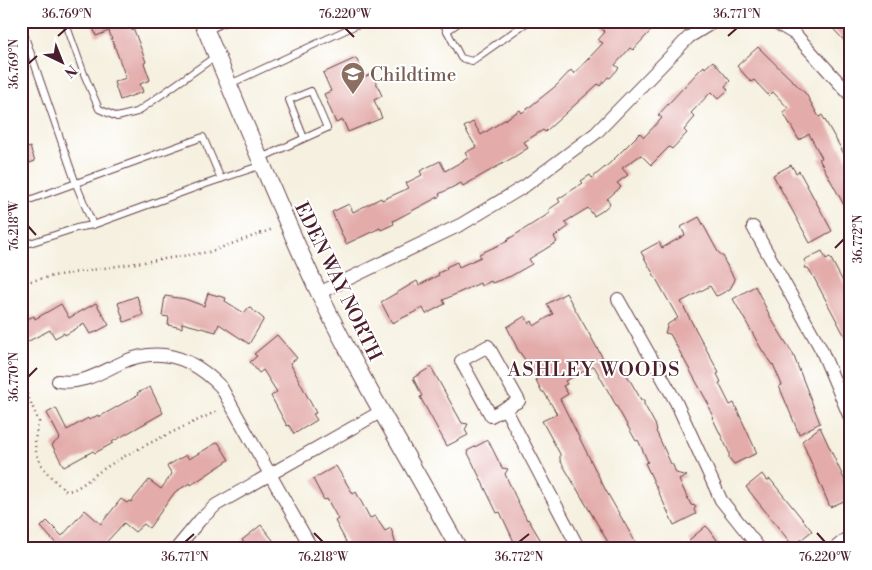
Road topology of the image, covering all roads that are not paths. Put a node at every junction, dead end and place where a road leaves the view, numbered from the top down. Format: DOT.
graph roads {
  1 [pos="65,21"];
  2 [pos="228,21"];
  3 [pos="365,21"];
  4 [pos="442,21"];
  5 [pos="461,21"];
  6 [pos="529,21"];
  7 [pos="715,21"];
  8 [pos="773,21"];
  9 [pos="21,25"];
  10 [pos="204,26"];
  11 [pos="447,32"];
  12 [pos="25,45"];
  13 [pos="217,55"];
  14 [pos="229,84"];
  15 [pos="851,96"];
  16 [pos="304,138"];
  17 [pos="262,162"];
  18 [pos="222,179"];
  19 [pos="76,184"];
  20 [pos="21,203"];
  21 [pos="93,225"];
  22 [pos="753,228"];
  23 [pos="21,238"];
  24 [pos="319,293"];
  25 [pos="618,299"];
  26 [pos="58,381"];
  27 [pos="505,408"];
  28 [pos="382,411"];
  29 [pos="851,420"];
  30 [pos="270,474"];
  31 [pos="851,535"];
  32 [pos="176,549"];
  33 [pos="312,549"];
  34 [pos="459,549"];
  35 [pos="580,549"];
  36 [pos="760,549"];
  37 [pos="834,549"];
  1 -- 13 [label="lane"];
  2 -- 10 [label="lane"];
  3 -- 14 [label="lane"];
  4 -- 11 [label="lane"];
  5 -- 11 [label="lane"];
  6 -- 11 [label="lane"];
  7 -- 24 [label="street"];
  8 -- 15 [label="street"];
  9 -- 12 [label="lane"];
  10 -- 13 [label="street, EDEN WAY NORTH"];
  12 -- 19 [label="lane"];
  13 -- 14 [label="street, EDEN WAY NORTH"];
  14 -- 17 [label="street, EDEN WAY NORTH"];
  16 -- 16 [label="lane"];
  16 -- 17 [label="lane"];
  17 -- 18 [label="lane"];
  17 -- 24 [label="street, EDEN WAY NORTH"];
  18 -- 19 [label="lane"];
  18 -- 21 [label="lane"];
  19 -- 20 [label="lane"];
  19 -- 21 [label="lane"];
  21 -- 23 [label="lane"];
  22 -- 29 [label="street"];
  24 -- 28 [label="street, EDEN WAY NORTH"];
  25 -- 36 [label="street"];
  26 -- 30 [label="street"];
  27 -- 27 [label="street"];
  27 -- 35 [label="street"];
  28 -- 30 [label="street"];
  28 -- 34 [label="street, EDEN WAY NORTH"];
  30 -- 32 [label="street"];
  30 -- 33 [label="street"];
  31 -- 37 [label="street"];
}
